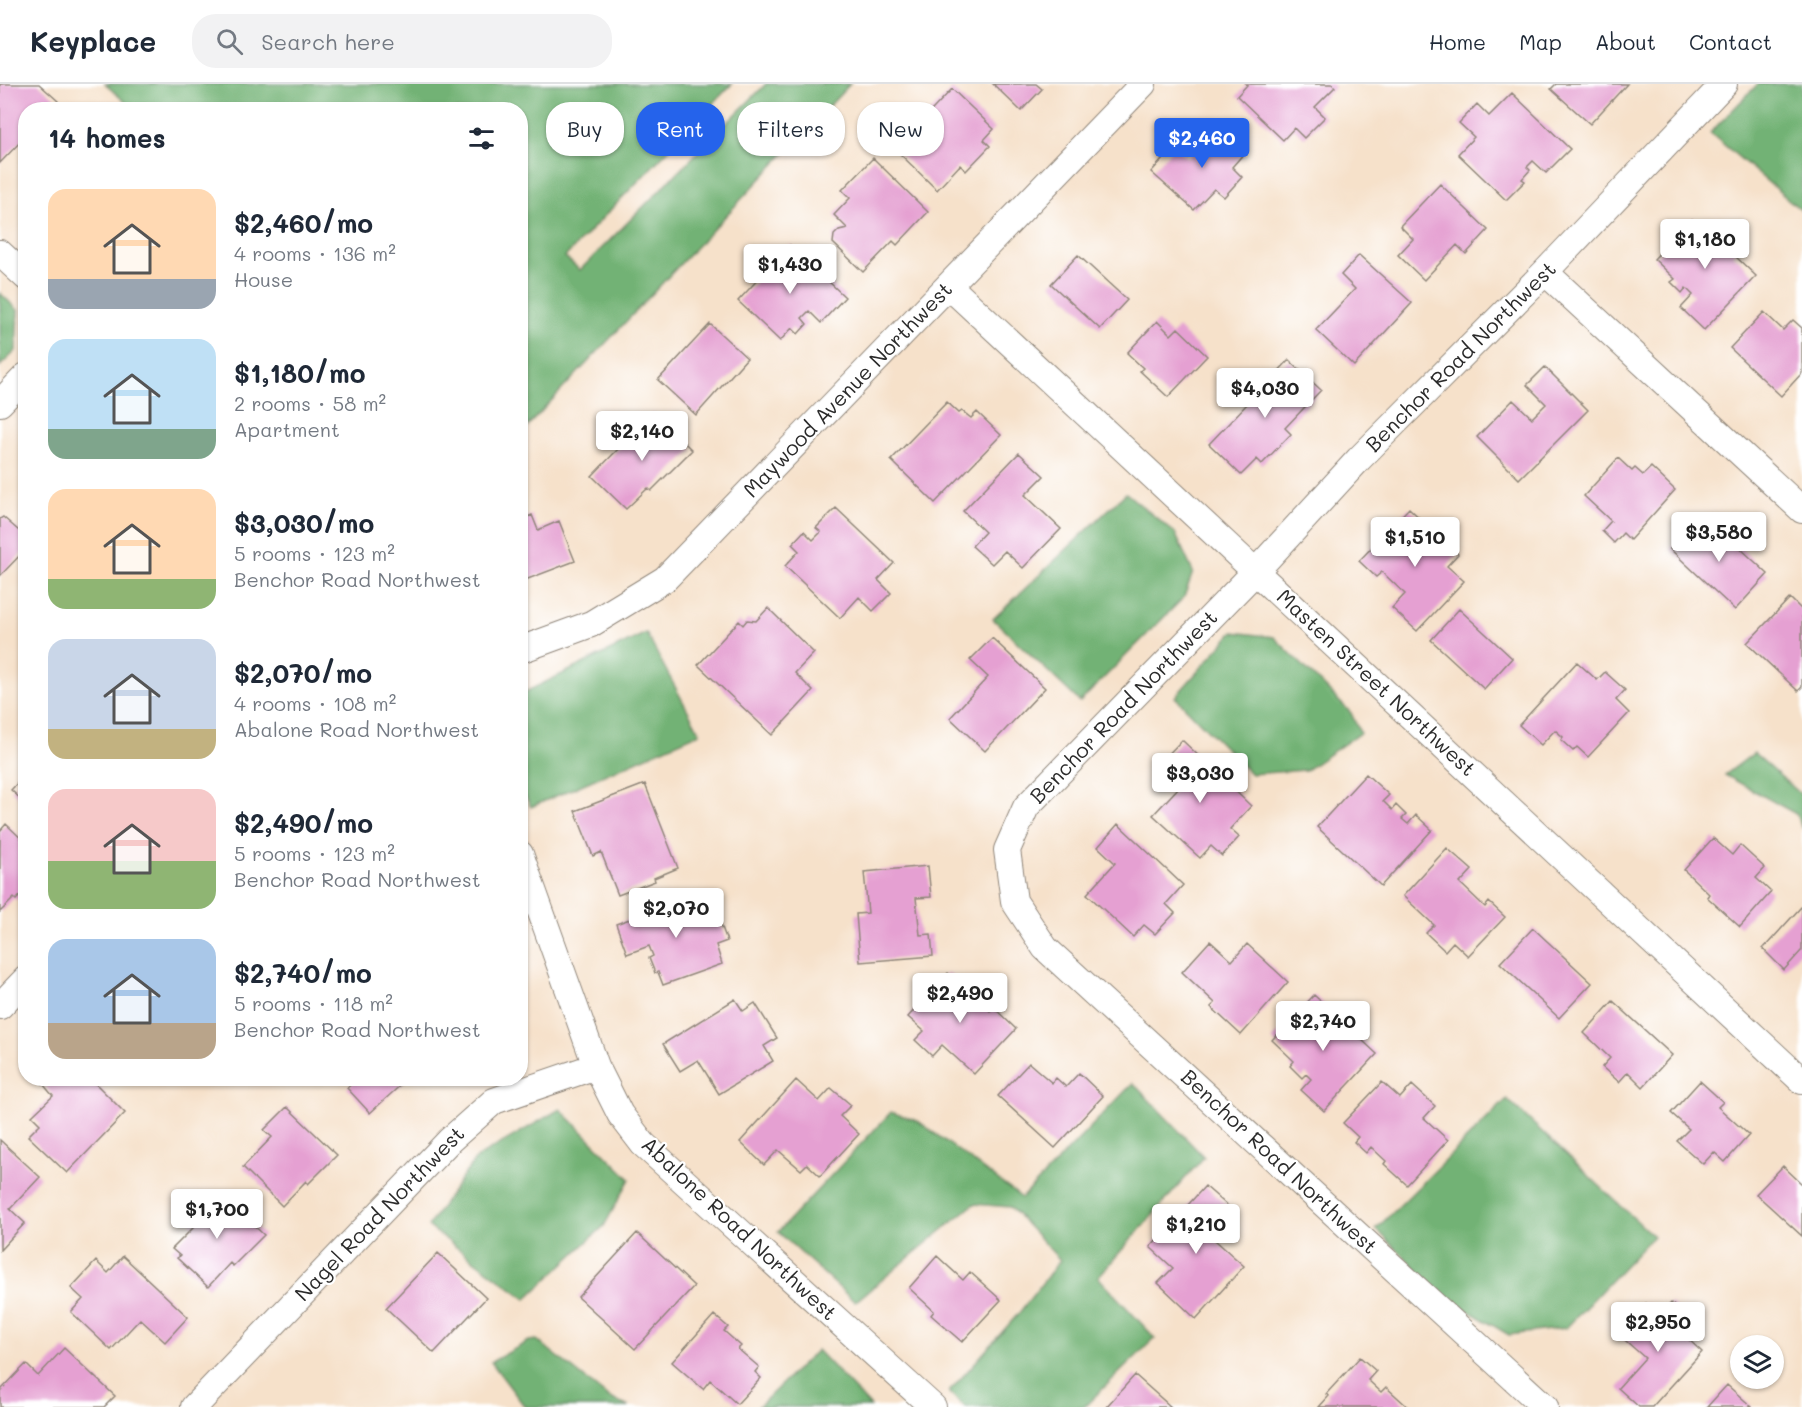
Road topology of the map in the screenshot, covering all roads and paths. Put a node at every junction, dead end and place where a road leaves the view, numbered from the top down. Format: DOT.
graph roads {
  1 [pos="1143,84"];
  2 [pos="1724,84"];
  3 [pos="0,253"];
  4 [pos="18,270"];
  5 [pos="1545,272"];
  6 [pos="949,286"];
  7 [pos="18,384"];
  8 [pos="0,403"];
  9 [pos="1802,510"];
  10 [pos="1256,571"];
  11 [pos="528,647"];
  12 [pos="528,876"];
  13 [pos="18,987"];
  14 [pos="0,1006"];
  15 [pos="596,1066"];
  16 [pos="1802,1082"];
  17 [pos="194,1407"];
  18 [pos="933,1407"];
  19 [pos="1545,1407"];
  1 -- 6 [label="street, Maywood Avenue Northwest"];
  2 -- 5 [label="street, Benchor Road Northwest"];
  3 -- 4 [label="street"];
  5 -- 9 [label="street"];
  5 -- 10 [label="street, Benchor Road Northwest"];
  6 -- 10 [label="street, Masten Street Northwest"];
  6 -- 11 [label="street, Maywood Avenue Northwest"];
  7 -- 8 [label="street"];
  10 -- 16 [label="street, Masten Street Northwest"];
  10 -- 19 [label="street, Benchor Road Northwest"];
  12 -- 15 [label="street, Abalone Road Northwest"];
  13 -- 14 [label="street"];
  15 -- 17 [label="street, Nagel Road Northwest"];
  15 -- 18 [label="street, Abalone Road Northwest"];
}
